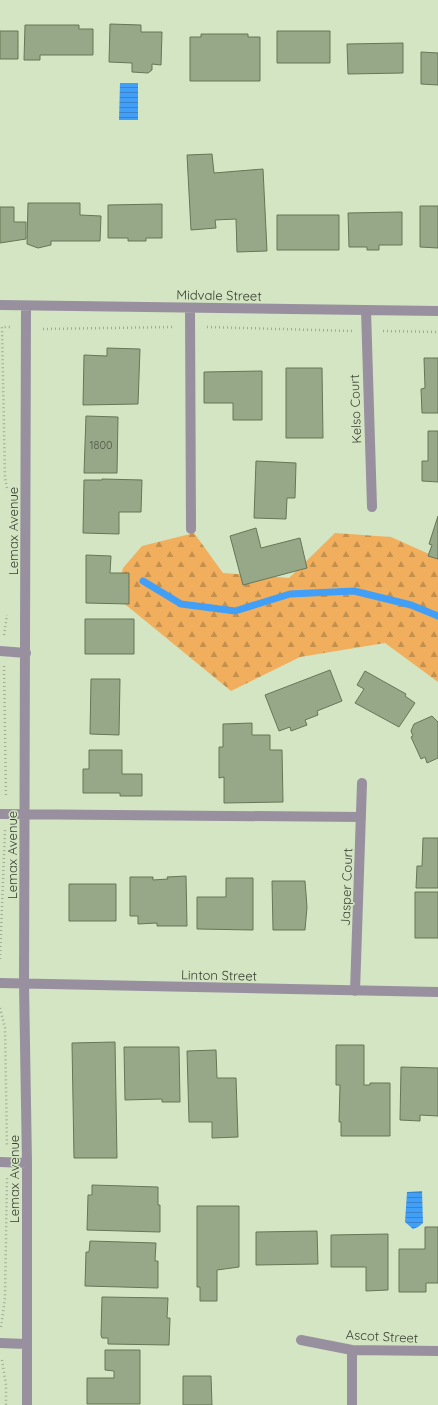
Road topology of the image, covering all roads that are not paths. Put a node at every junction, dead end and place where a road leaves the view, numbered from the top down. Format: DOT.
graph roads {
  1 [pos="0,305"];
  2 [pos="26,306"];
  3 [pos="190,308"];
  4 [pos="366,310"];
  5 [pos="438,311"];
  6 [pos="372,507"];
  7 [pos="191,529"];
  8 [pos="0,651"];
  9 [pos="26,653"];
  10 [pos="362,783"];
  11 [pos="0,814"];
  12 [pos="25,814"];
  13 [pos="361,817"];
  14 [pos="0,984"];
  15 [pos="24,984"];
  16 [pos="356,990"];
  17 [pos="438,992"];
  18 [pos="0,1162"];
  19 [pos="27,1163"];
  20 [pos="301,1340"];
  21 [pos="0,1343"];
  22 [pos="26,1344"];
  23 [pos="352,1350"];
  24 [pos="438,1351"];
  25 [pos="27,1405"];
  26 [pos="352,1405"];
  1 -- 2 [label="street, Midvale Street"];
  2 -- 3 [label="street, Midvale Street"];
  2 -- 9 [label="street, Lemax Avenue"];
  3 -- 4 [label="street, Midvale Street"];
  3 -- 7 [label="street"];
  4 -- 5 [label="street, Midvale Street"];
  4 -- 6 [label="street, Kelso Court"];
  8 -- 9 [label="street"];
  9 -- 12 [label="street, Lemax Avenue"];
  10 -- 13 [label="street, Jasper Court"];
  11 -- 12 [label="street"];
  12 -- 13 [label="street"];
  12 -- 15 [label="street, Lemax Avenue"];
  13 -- 16 [label="street, Jasper Court"];
  14 -- 15 [label="street, Linton Street"];
  15 -- 16 [label="street, Linton Street"];
  15 -- 19 [label="street, Lemax Avenue"];
  16 -- 17 [label="street, Linton Street"];
  18 -- 19 [label="street"];
  19 -- 22 [label="street, Lemax Avenue"];
  20 -- 23 [label="street, Ascot Street"];
  21 -- 22 [label="street"];
  22 -- 25 [label="street, Lemax Avenue"];
  23 -- 24 [label="street, Ascot Street"];
  23 -- 26 [label="street"];
}
